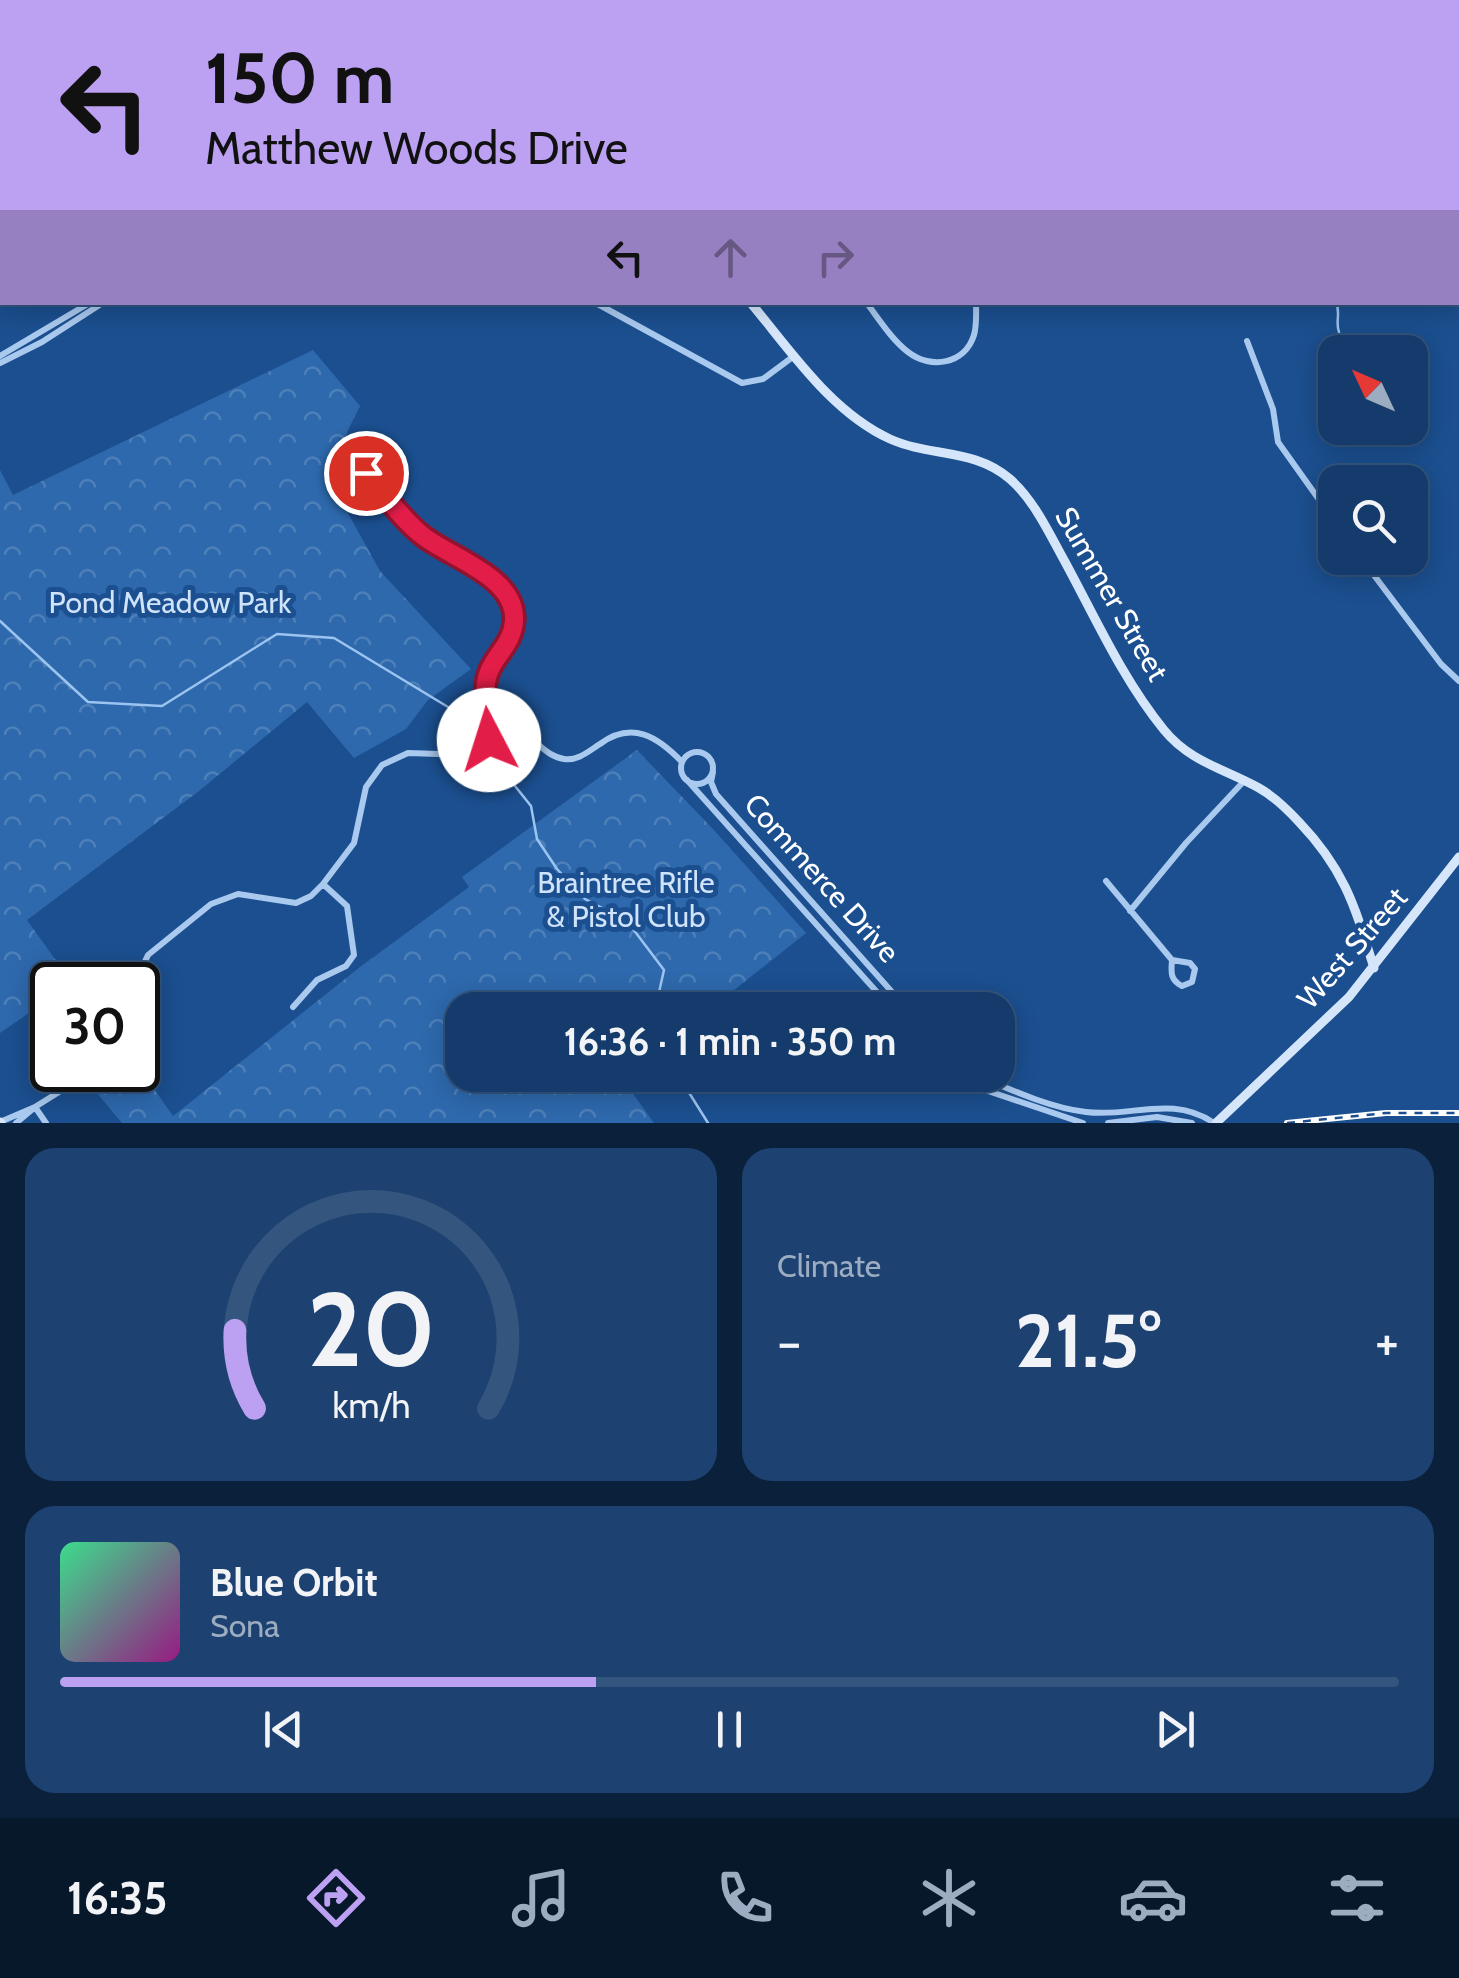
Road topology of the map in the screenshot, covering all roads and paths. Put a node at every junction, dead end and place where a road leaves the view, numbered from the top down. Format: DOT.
graph roads {
  1 [pos="86,305"];
  2 [pos="99,305"];
  3 [pos="599,305"];
  4 [pos="753,305"];
  5 [pos="869,305"];
  6 [pos="976,305"];
  7 [pos="1247,342"];
  8 [pos="795,355"];
  9 [pos="0,356"];
  10 [pos="0,364"];
  11 [pos="366,473"];
  12 [pos="1318,498"];
  13 [pos="1375,575"];
  14 [pos="1459,682"];
  15 [pos="493,736"];
  16 [pos="682,762"];
  17 [pos="713,772"];
  18 [pos="686,780"];
  19 [pos="1245,780"];
  20 [pos="1459,857"];
  21 [pos="1106,881"];
  22 [pos="324,884"];
  23 [pos="1130,910"];
  24 [pos="1172,960"];
  25 [pos="145,962"];
  26 [pos="1374,968"];
  27 [pos="877,992"];
  28 [pos="892,992"];
  29 [pos="292,1007"];
  30 [pos="1015,1089"];
  31 [pos="58,1092"];
  32 [pos="994,1092"];
  33 [pos="1007,1092"];
  34 [pos="1005,1097"];
  35 [pos="35,1106"];
  36 [pos="1157,1106"];
  37 [pos="1138,1108"];
  38 [pos="1157,1117"];
  39 [pos="1139,1119"];
  40 [pos="0,1122"];
  41 [pos="1187,1122"];
  42 [pos="16,1123"];
  43 [pos="46,1123"];
  44 [pos="1084,1123"];
  45 [pos="1108,1123"];
  46 [pos="1215,1123"];
  1 -- 9 [label="street"];
  2 -- 10 [label="street"];
  3 -- 8 [label="street"];
  4 -- 8 [label="street, Summer Street"];
  5 -- 6 [label="street"];
  7 -- 12 [label="street"];
  8 -- 19 [label="street, Summer Street"];
  11 -- 15 [label="street"];
  13 -- 14 [label="street"];
  15 -- 16 [label="street"];
  15 -- 22 [label="street"];
  16 -- 17 [label="street"];
  16 -- 18 [label="street"];
  17 -- 18 [label="street"];
  17 -- 28 [label="street, Commerce Drive"];
  18 -- 27 [label="street, Commerce Drive"];
  19 -- 23 [label="street"];
  19 -- 26 [label="street, Summer Street"];
  20 -- 26 [label="street, West Street"];
  21 -- 23 [label="street"];
  22 -- 25 [label="street"];
  22 -- 29 [label="street"];
  23 -- 24 [label="street"];
  24 -- 24 [label="street"];
  26 -- 46 [label="street, West Street"];
  30 -- 37 [label="street"];
  31 -- 35 [label="street"];
  32 -- 34 [label="street"];
  33 -- 34 [label="street"];
  34 -- 44 [label="street"];
  35 -- 40 [label="street"];
  35 -- 42 [label="street"];
  35 -- 43 [label="street"];
  36 -- 37 [label="street"];
  36 -- 38 [label="street"];
  36 -- 46 [label="street"];
  37 -- 39 [label="street"];
  38 -- 39 [label="street"];
  38 -- 41 [label="street"];
  39 -- 45 [label="street"];
}
